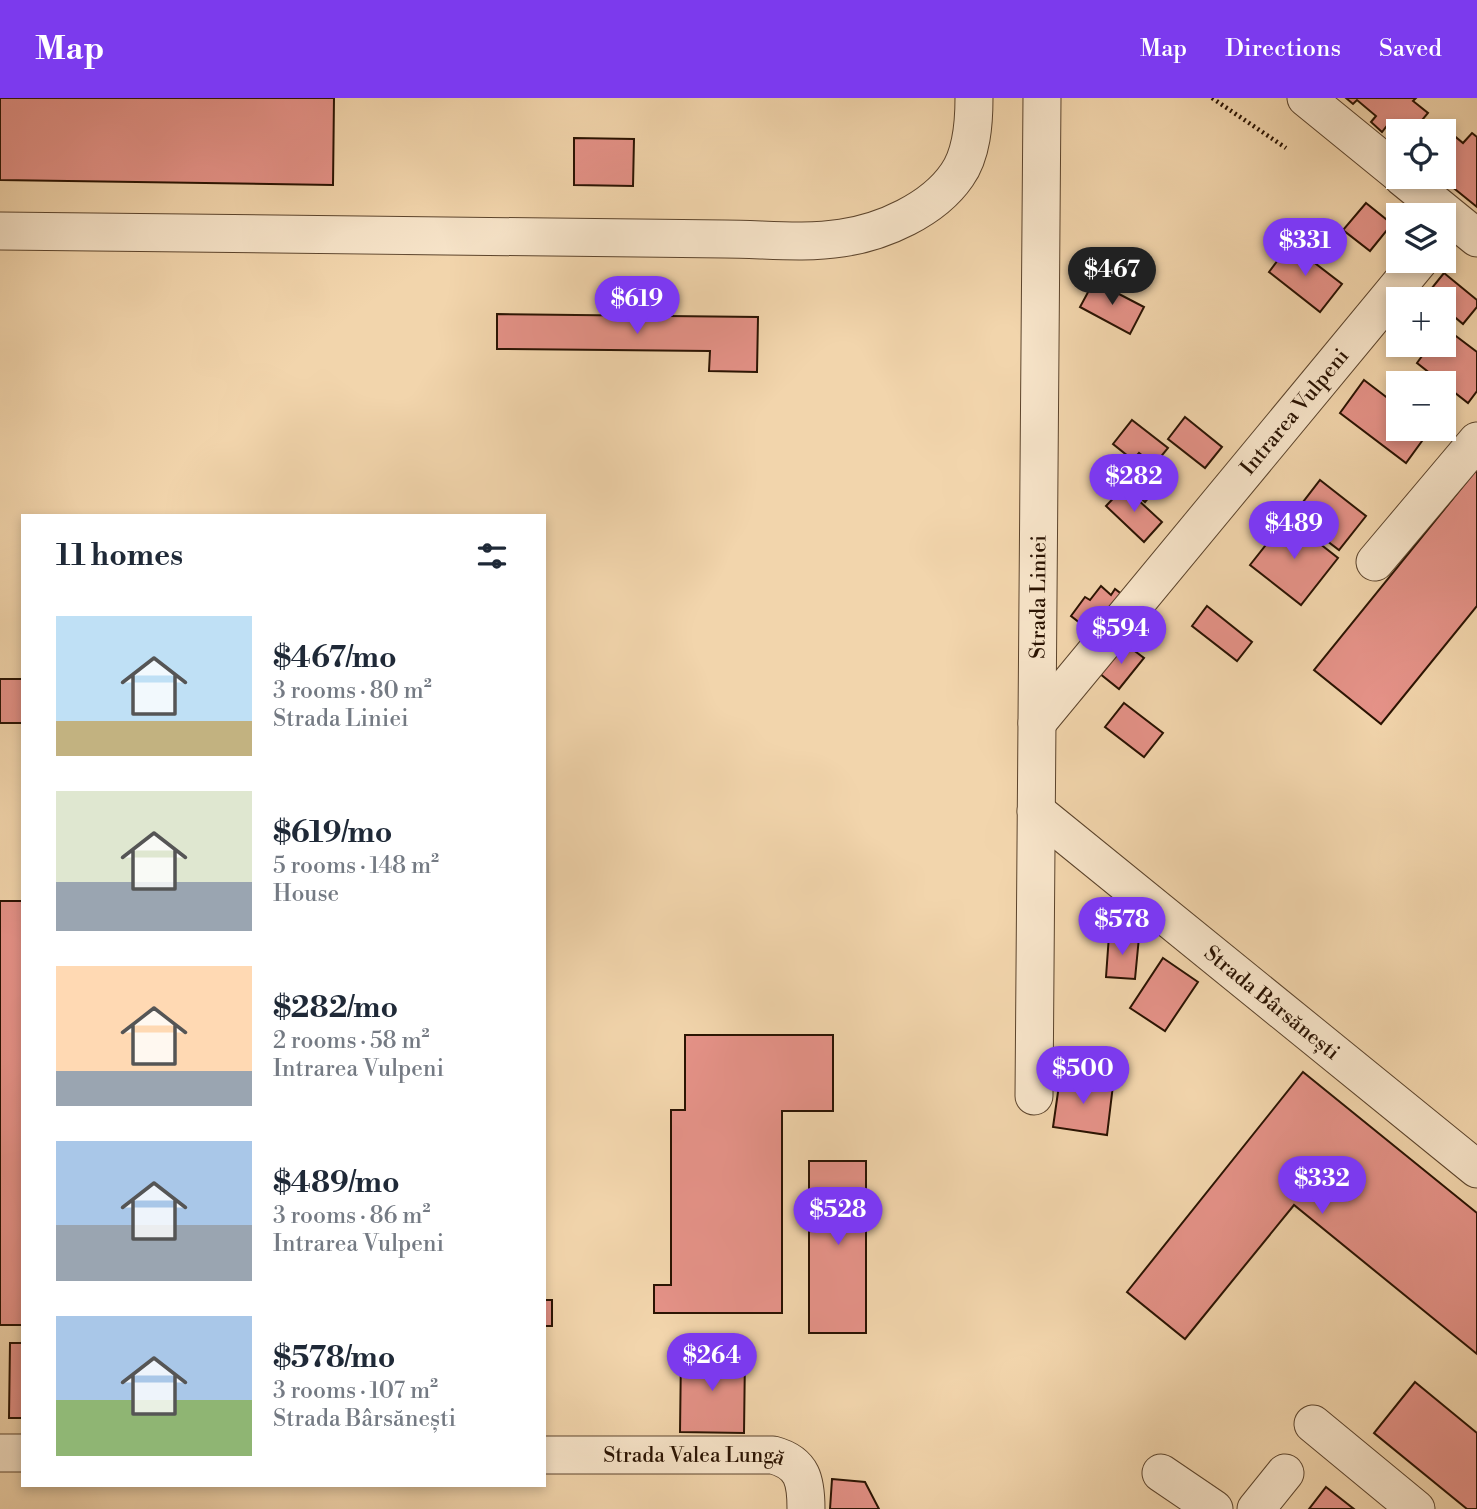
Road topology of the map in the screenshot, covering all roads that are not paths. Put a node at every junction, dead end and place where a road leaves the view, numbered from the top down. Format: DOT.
graph roads {
  1 [pos="974,98"];
  2 [pos="1042,98"];
  3 [pos="1312,103"];
  4 [pos="1386,163"];
  5 [pos="1415,189"];
  6 [pos="1458,229"];
  7 [pos="0,231"];
  8 [pos="1409,273"];
  9 [pos="1477,441"];
  10 [pos="1375,562"];
  11 [pos="1037,723"];
  12 [pos="1036,811"];
  13 [pos="1034,1096"];
  14 [pos="1477,1169"];
  15 [pos="1313,1424"];
  16 [pos="0,1453"];
  17 [pos="21,1453"];
  18 [pos="546,1455"];
  19 [pos="1161,1473"];
  20 [pos="1285,1473"];
  21 [pos="806,1509"];
  22 [pos="1214,1509"];
  23 [pos="1256,1509"];
  24 [pos="1416,1509"];
  1 -- 7 [label="street"];
  2 -- 11 [label="street, Strada Liniei"];
  3 -- 4 [label="street"];
  5 -- 6 [label="street"];
  8 -- 11 [label="street, Intrarea Vulpeni"];
  9 -- 10 [label="street"];
  11 -- 12 [label="street, Strada Liniei"];
  12 -- 13 [label="street, Strada Liniei"];
  12 -- 14 [label="street, Strada Bârsănești"];
  15 -- 24 [label="street"];
  16 -- 17 [label="street"];
  18 -- 21 [label="street, Strada Valea Lungă"];
  19 -- 22 [label="street"];
  20 -- 23 [label="street"];
}
